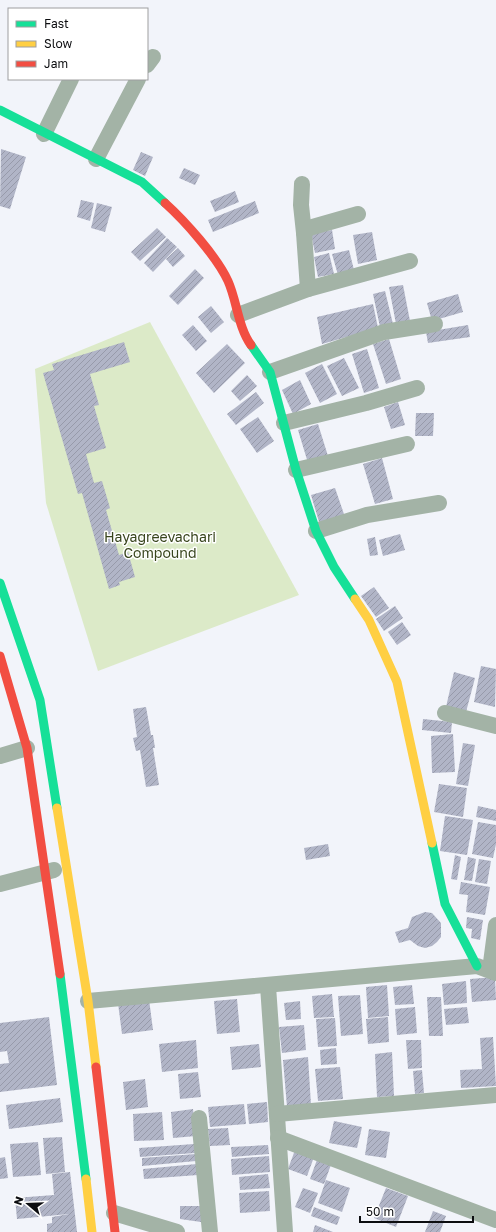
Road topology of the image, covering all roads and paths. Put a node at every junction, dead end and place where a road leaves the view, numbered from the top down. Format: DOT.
graph roads {
  1 [pos="71,80"];
  2 [pos="137,80"];
  3 [pos="0,110"];
  4 [pos="44,134"];
  5 [pos="96,159"];
  6 [pos="302,184"];
  7 [pos="358,214"];
  8 [pos="304,233"];
  9 [pos="410,261"];
  10 [pos="308,289"];
  11 [pos="238,315"];
  12 [pos="435,324"];
  13 [pos="270,372"];
  14 [pos="417,388"];
  15 [pos="284,423"];
  16 [pos="407,444"];
  17 [pos="296,470"];
  18 [pos="439,503"];
  19 [pos="316,531"];
  20 [pos="0,583"];
  21 [pos="0,656"];
  22 [pos="446,713"];
  23 [pos="496,726"];
  24 [pos="27,748"];
  25 [pos="0,756"];
  26 [pos="67,864"];
  27 [pos="46,873"];
  28 [pos="0,884"];
  29 [pos="496,925"];
  30 [pos="488,970"];
  31 [pos="268,986"];
  32 [pos="88,1001"];
  33 [pos="496,1095"];
  34 [pos="277,1114"];
  35 [pos="200,1118"];
  36 [pos="278,1138"];
  37 [pos="114,1213"];
  38 [pos="496,1220"];
  39 [pos="92,1232"];
  40 [pos="114,1232"];
  41 [pos="177,1232"];
  42 [pos="210,1232"];
  43 [pos="285,1232"];
  1 -- 4 [label="street"];
  2 -- 5 [label="street"];
  3 -- 4 [label="main road"];
  4 -- 5 [label="main road"];
  5 -- 11 [label="main road"];
  6 -- 8 [label="street"];
  7 -- 8 [label="street"];
  8 -- 10 [label="street"];
  9 -- 10 [label="street"];
  10 -- 11 [label="street"];
  11 -- 13 [label="main road"];
  12 -- 13 [label="street"];
  13 -- 15 [label="main road"];
  14 -- 15 [label="street"];
  15 -- 17 [label="main road"];
  16 -- 17 [label="street"];
  17 -- 19 [label="main road"];
  18 -- 19 [label="street"];
  19 -- 30 [label="main road"];
  20 -- 26 [label="main road"];
  21 -- 24 [label="main road"];
  22 -- 23 [label="street"];
  24 -- 25 [label="street"];
  24 -- 27 [label="main road"];
  26 -- 27 [label="street"];
  26 -- 32 [label="main road"];
  27 -- 28 [label="street"];
  27 -- 39 [label="main road"];
  29 -- 30 [label="street"];
  30 -- 31 [label="street"];
  31 -- 32 [label="street"];
  31 -- 34 [label="street"];
  32 -- 37 [label="main road"];
  33 -- 34 [label="street"];
  34 -- 36 [label="street"];
  35 -- 42 [label="street"];
  36 -- 38 [label="street"];
  36 -- 43 [label="street"];
  37 -- 40 [label="main road"];
  37 -- 41 [label="street"];
}
